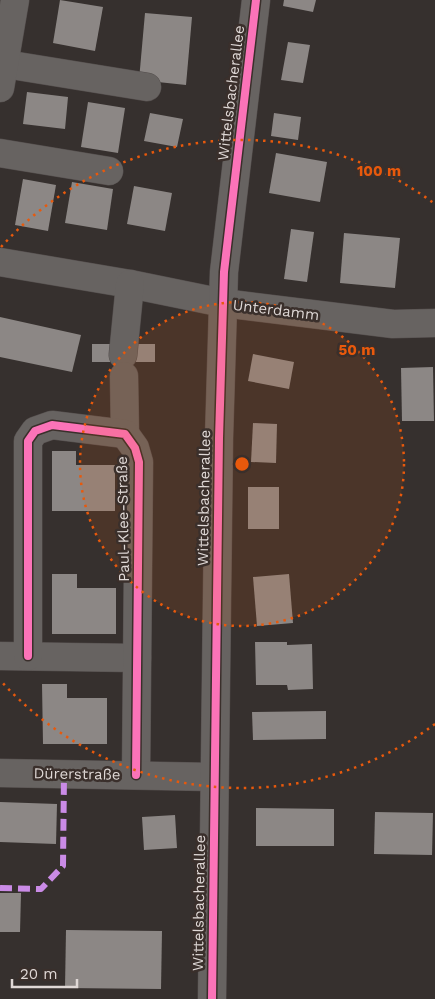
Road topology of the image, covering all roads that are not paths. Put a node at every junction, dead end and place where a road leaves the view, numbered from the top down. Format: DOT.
graph roads {
  1 [pos="15,0"];
  2 [pos="256,0"];
  3 [pos="2,76"];
  4 [pos="147,87"];
  5 [pos="0,152"];
  6 [pos="109,171"];
  7 [pos="0,262"];
  8 [pos="130,284"];
  9 [pos="223,303"];
  10 [pos="435,323"];
  11 [pos="124,434"];
  12 [pos="0,656"];
  13 [pos="28,656"];
  14 [pos="136,658"];
  15 [pos="0,773"];
  16 [pos="136,775"];
  17 [pos="214,777"];
  18 [pos="212,999"];
  1 -- 3 [label="street"];
  2 -- 9 [label="street, Wittelsbacherallee"];
  3 -- 4 [label="street"];
  5 -- 6 [label="street"];
  7 -- 8 [label="street, Unterdamm"];
  8 -- 9 [label="street, Unterdamm"];
  8 -- 11 [label="street"];
  9 -- 10 [label="street, Unterdamm"];
  9 -- 17 [label="street, Wittelsbacherallee"];
  11 -- 13 [label="street, Paul-Klee-Straße"];
  11 -- 14 [label="street, Paul-Klee-Straße"];
  12 -- 13 [label="street"];
  13 -- 14 [label="street"];
  14 -- 16 [label="street, Paul-Klee-Straße"];
  15 -- 16 [label="street, Dürerstraße"];
  16 -- 17 [label="street, Dürerstraße"];
  17 -- 18 [label="street, Wittelsbacherallee"];
}
